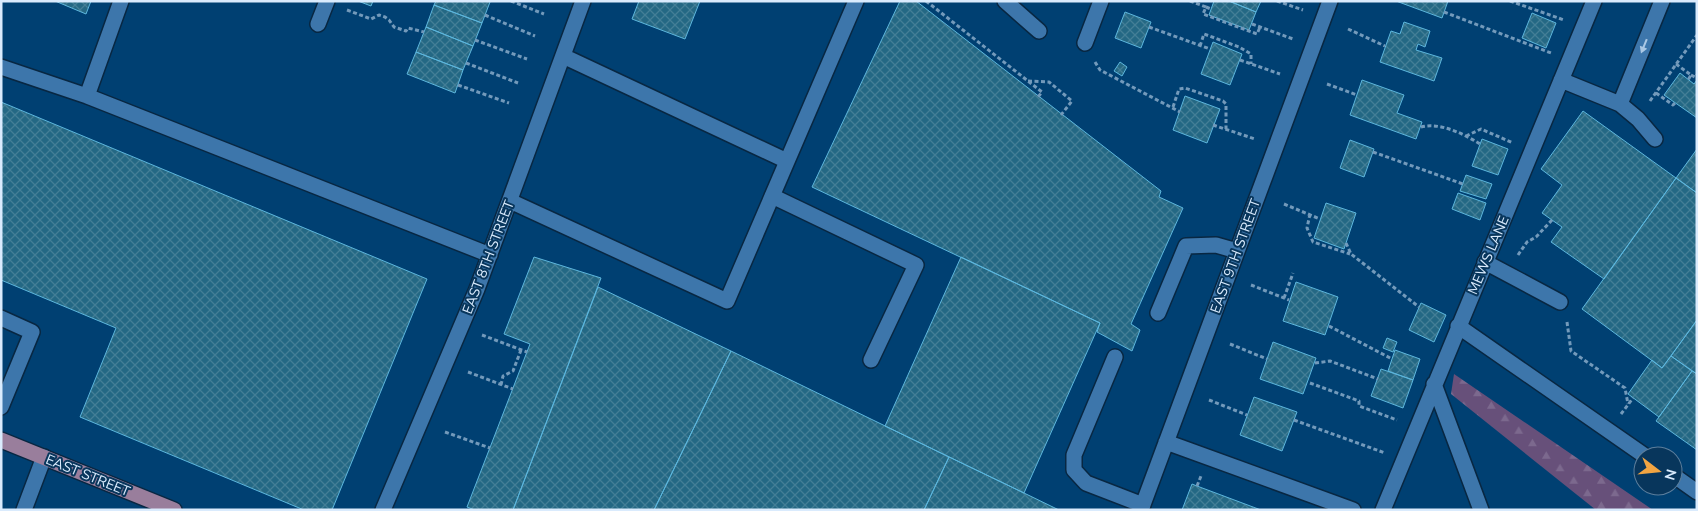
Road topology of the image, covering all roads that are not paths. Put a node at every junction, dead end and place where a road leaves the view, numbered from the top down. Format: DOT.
graph roads {
  1 [pos="121,1"];
  2 [pos="583,1"];
  3 [pos="856,1"];
  4 [pos="1005,1"];
  5 [pos="1101,1"];
  6 [pos="1330,1"];
  7 [pos="1594,1"];
  8 [pos="1662,1"];
  9 [pos="327,2"];
  10 [pos="318,24"];
  11 [pos="1039,31"];
  12 [pos="1085,43"];
  13 [pos="563,56"];
  14 [pos="1,67"];
  15 [pos="1561,80"];
  16 [pos="87,96"];
  17 [pos="1620,104"];
  18 [pos="1655,139"];
  19 [pos="787,161"];
  20 [pos="772,196"];
  21 [pos="510,201"];
  22 [pos="1237,251"];
  23 [pos="490,255"];
  24 [pos="1485,262"];
  25 [pos="1560,302"];
  26 [pos="1158,313"];
  27 [pos="1,318"];
  28 [pos="1458,326"];
  29 [pos="1115,357"];
  30 [pos="871,360"];
  31 [pos="1434,384"];
  32 [pos="1,407"];
  33 [pos="1,440"];
  34 [pos="1166,442"];
  35 [pos="1633,448"];
  36 [pos="44,457"];
  37 [pos="1683,483"];
  38 [pos="1697,492"];
  39 [pos="1142,507"];
  40 [pos="164,508"];
  41 [pos="24,510"];
  42 [pos="383,510"];
  43 [pos="1353,510"];
  44 [pos="1383,510"];
  45 [pos="1481,510"];
  1 -- 16 [label="street"];
  2 -- 13 [label="street, EAST 8TH STREET"];
  3 -- 19 [label="street"];
  4 -- 11 [label="street"];
  5 -- 12 [label="street"];
  6 -- 22 [label="street, EAST 9TH STREET"];
  7 -- 15 [label="street, MEWS LANE"];
  8 -- 17 [label="street, one-way"];
  9 -- 10 [label="street"];
  13 -- 19 [label="street"];
  13 -- 21 [label="street, EAST 8TH STREET"];
  14 -- 16 [label="street"];
  15 -- 17 [label="street"];
  15 -- 24 [label="street, MEWS LANE"];
  16 -- 23 [label="street"];
  17 -- 18 [label="street"];
  19 -- 20 [label="street"];
  20 -- 21 [label="street"];
  20 -- 30 [label="street"];
  21 -- 23 [label="street, EAST 8TH STREET"];
  22 -- 26 [label="street"];
  22 -- 34 [label="street, EAST 9TH STREET"];
  23 -- 42 [label="street, EAST 8TH STREET"];
  24 -- 25 [label="street"];
  24 -- 28 [label="street, MEWS LANE"];
  27 -- 32 [label="street"];
  28 -- 31 [label="street, MEWS LANE"];
  28 -- 35 [label="street"];
  29 -- 39 [label="street"];
  31 -- 44 [label="street, MEWS LANE"];
  31 -- 45 [label="street"];
  33 -- 36 [label="main road, EAST STREET"];
  34 -- 39 [label="street, EAST 9TH STREET"];
  34 -- 43 [label="street"];
  36 -- 40 [label="main road, EAST STREET"];
  36 -- 41 [label="street"];
  37 -- 38 [label="street"];
}
